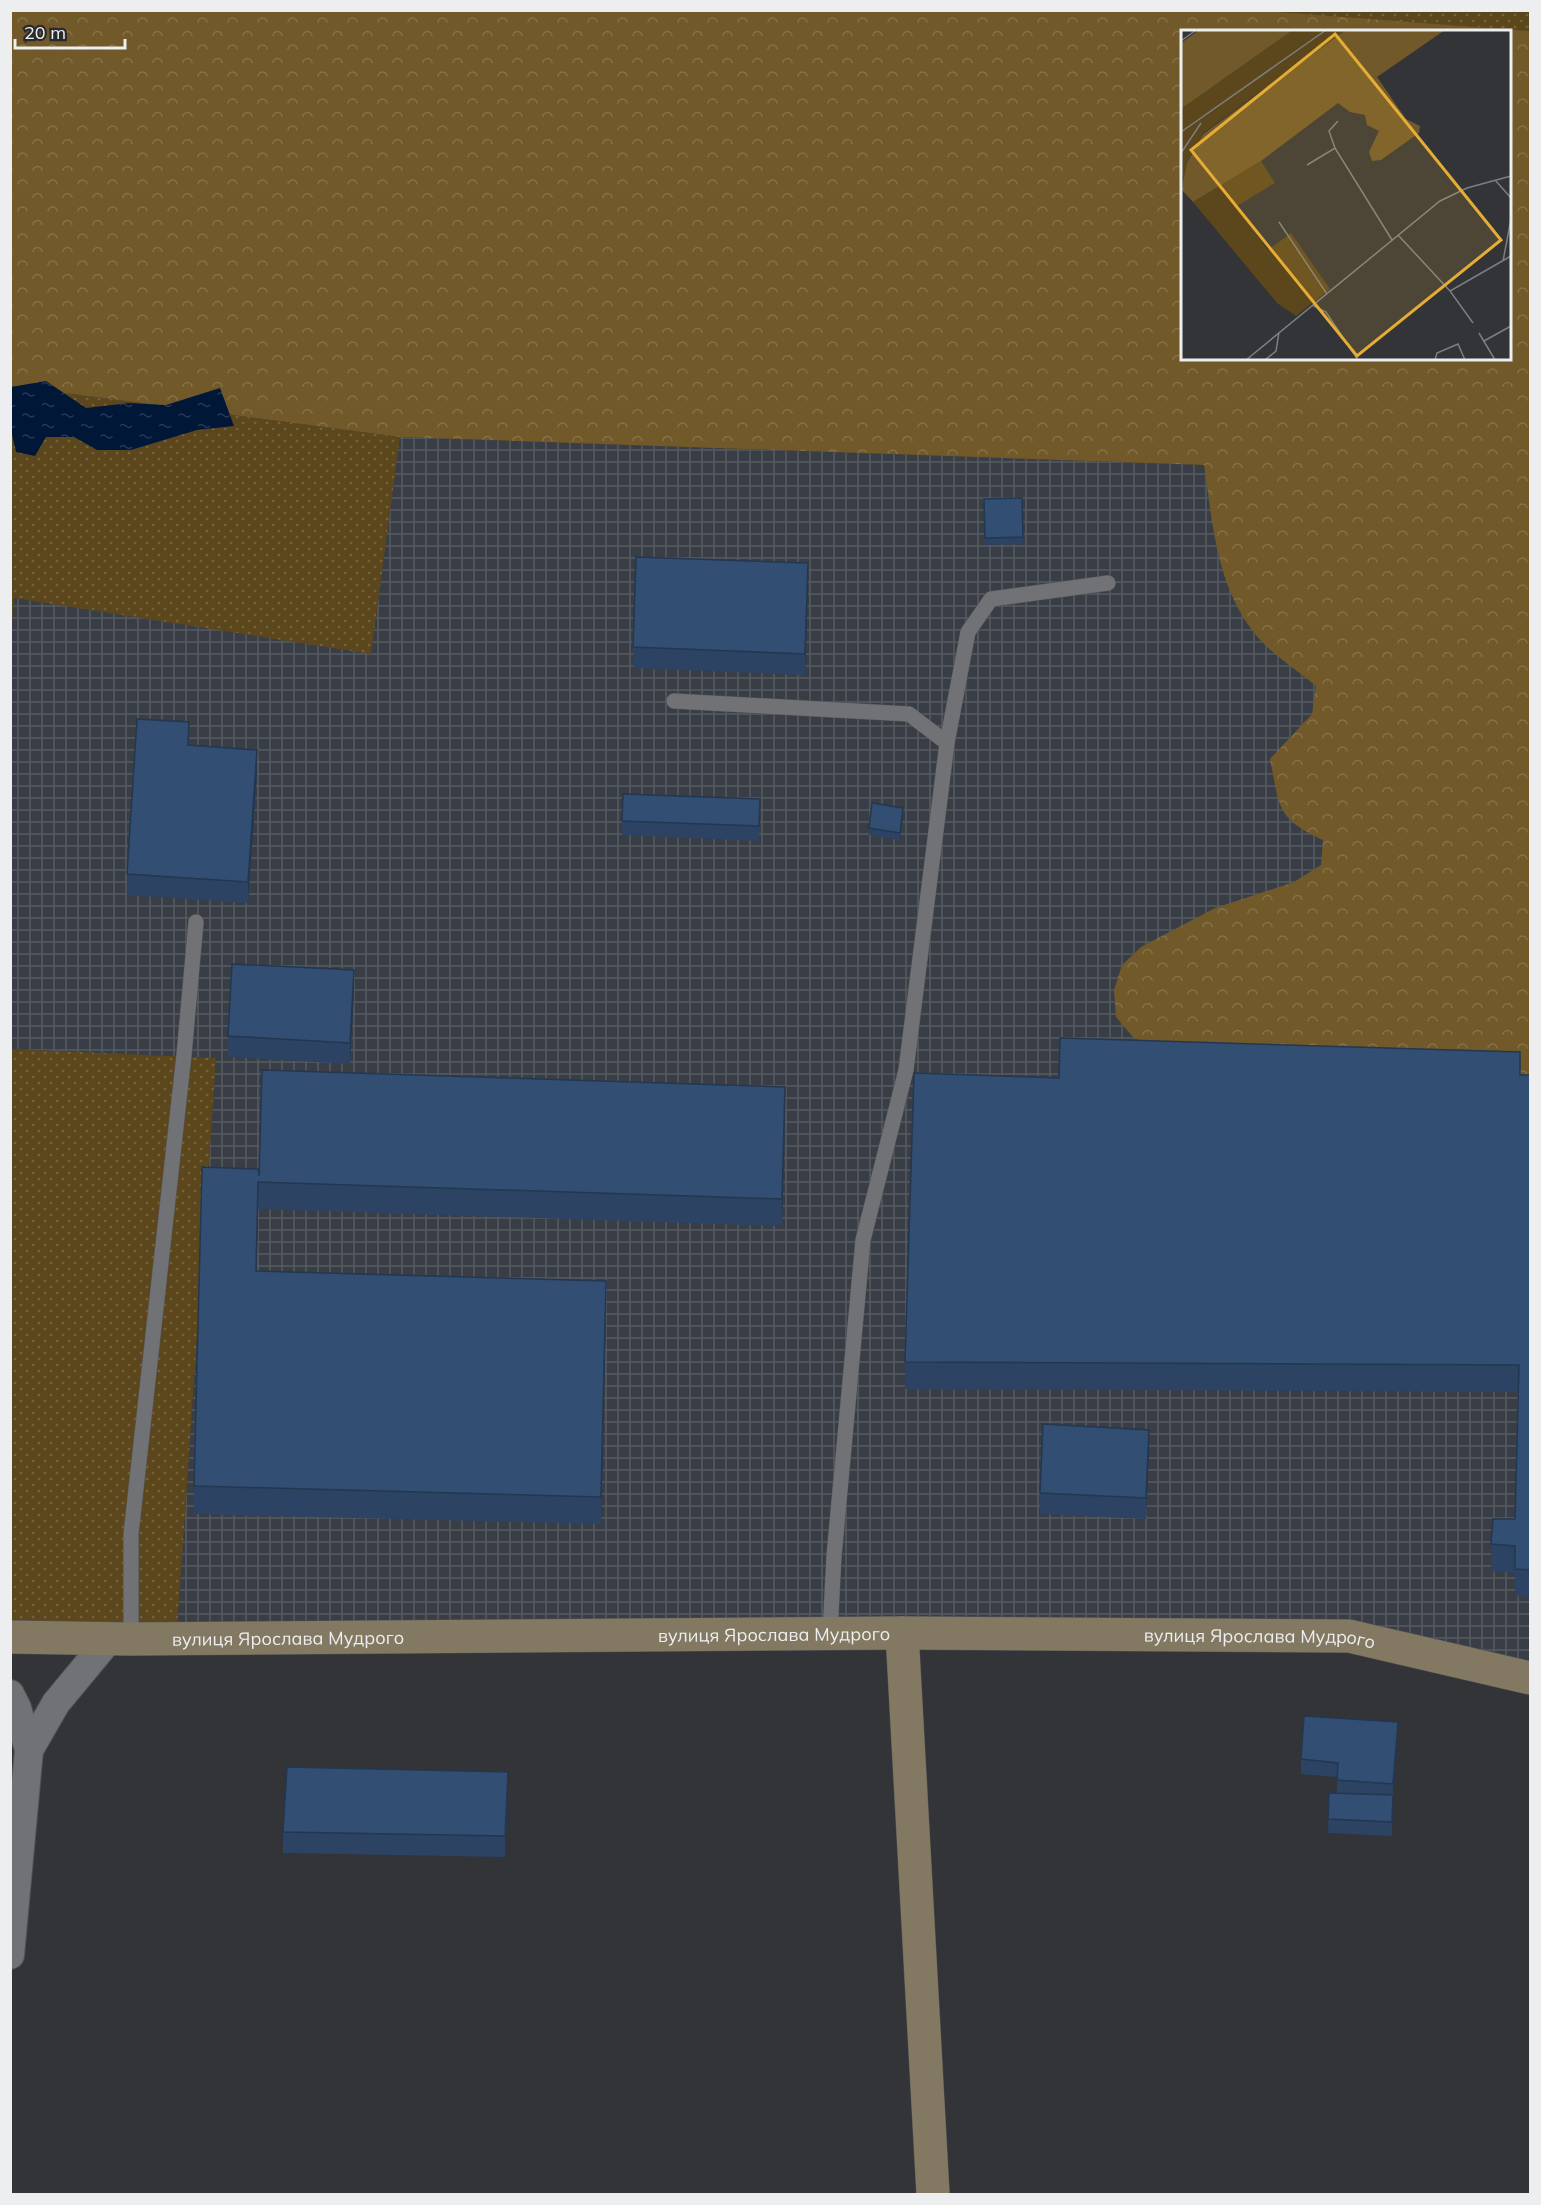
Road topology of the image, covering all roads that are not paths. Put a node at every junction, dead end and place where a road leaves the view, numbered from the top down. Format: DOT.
graph roads {
  1 [pos="1108,583"];
  2 [pos="674,700"];
  3 [pos="947,743"];
  4 [pos="196,922"];
  5 [pos="830,1633"];
  6 [pos="902,1633"];
  7 [pos="10,1637"];
  8 [pos="120,1639"];
  9 [pos="1530,1678"];
  10 [pos="10,1695"];
  11 [pos="28,1750"];
  12 [pos="10,1955"];
  13 [pos="933,2194"];
  1 -- 3 [label="lane"];
  2 -- 3 [label="lane"];
  3 -- 5 [label="lane"];
  4 -- 8 [label="lane"];
  5 -- 6 [label="main road, вулиця Ярослава Мудрого"];
  5 -- 8 [label="main road, вулиця Ярослава Мудрого"];
  6 -- 9 [label="main road, вулиця Ярослава Мудрого"];
  6 -- 13 [label="main road"];
  7 -- 8 [label="main road, вулиця Ярослава Мудрого"];
  8 -- 11 [label="street"];
  10 -- 11 [label="street"];
  11 -- 12 [label="street"];
}
